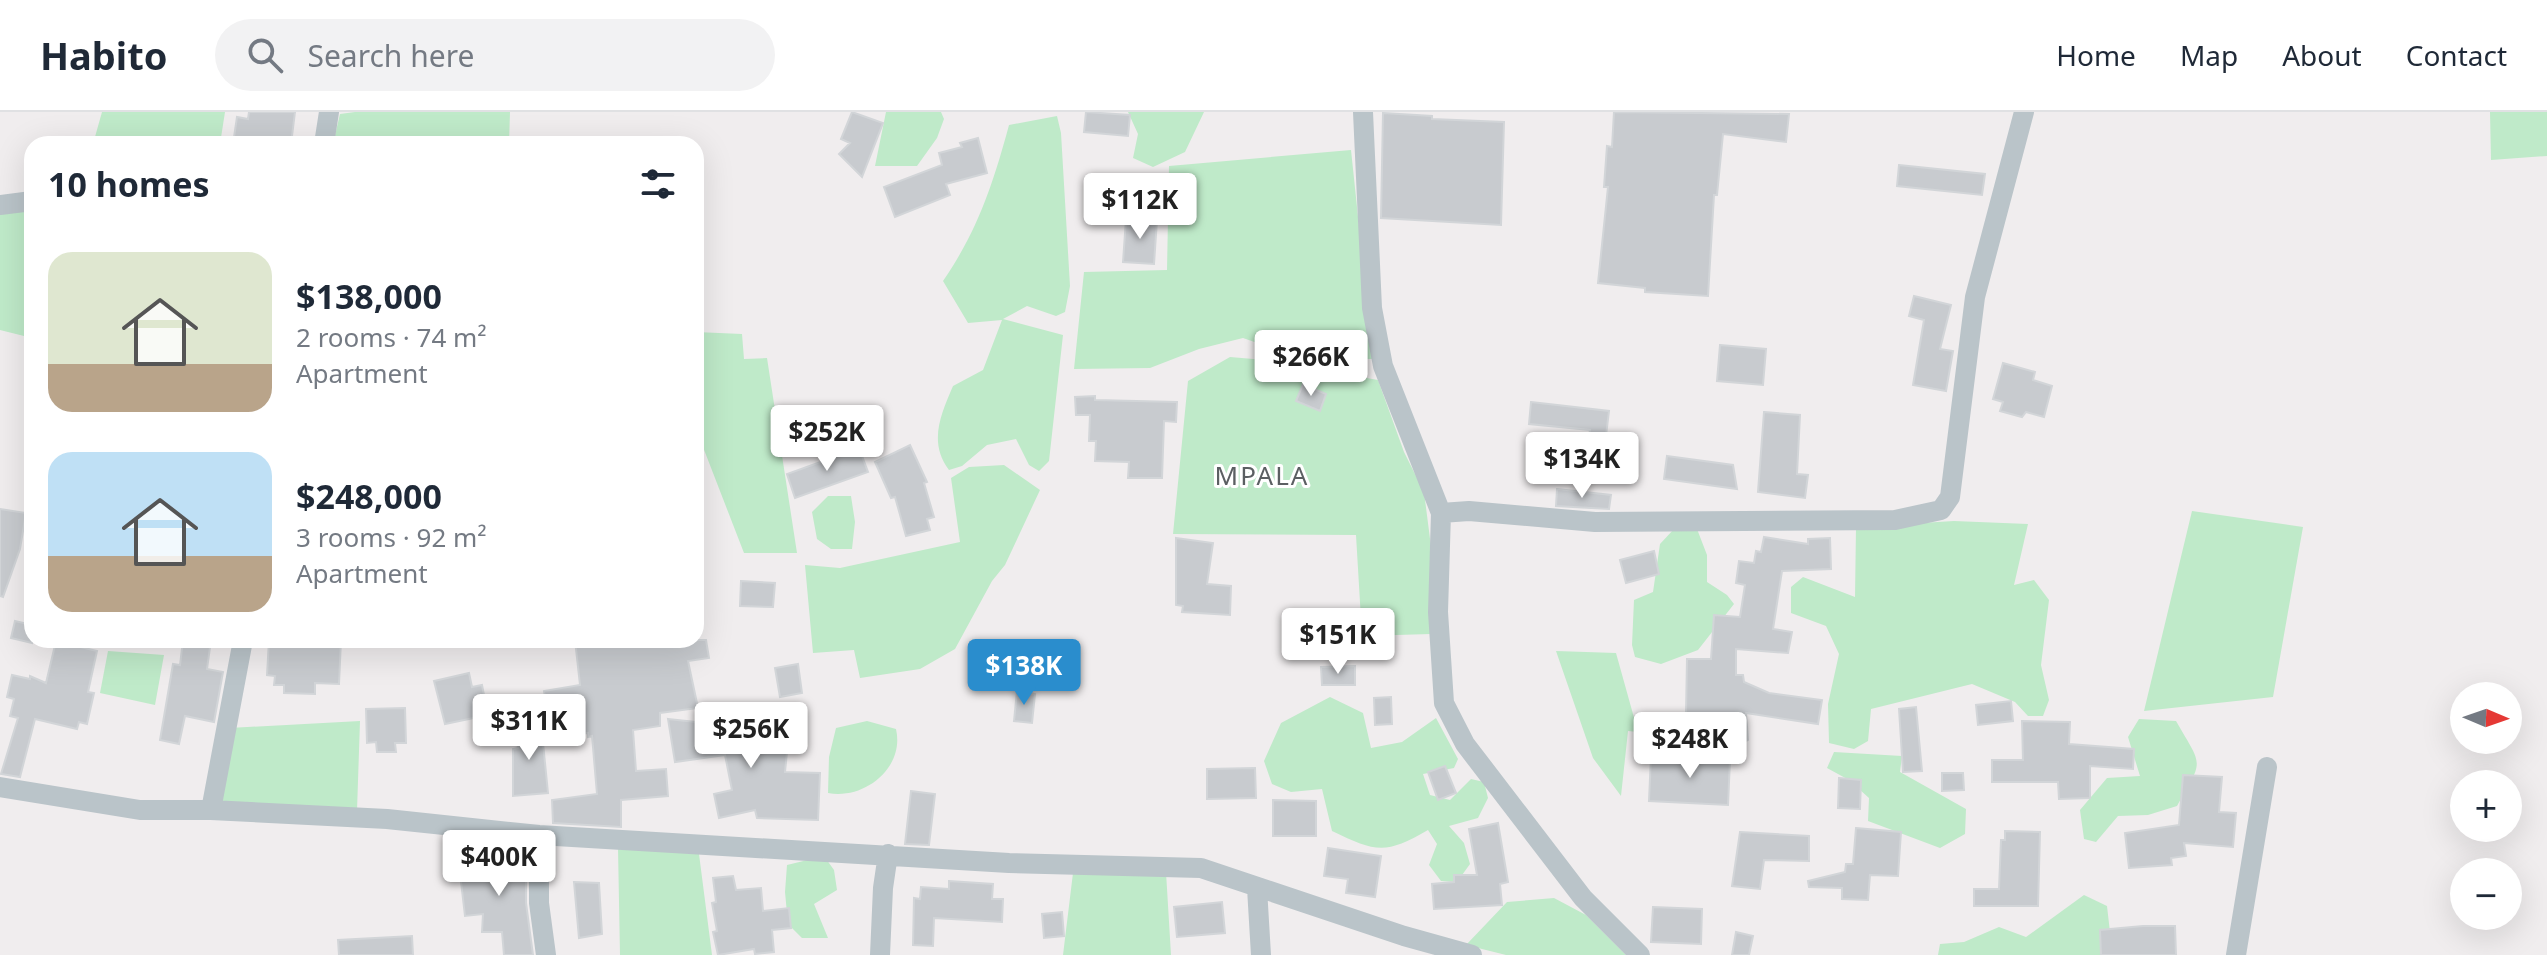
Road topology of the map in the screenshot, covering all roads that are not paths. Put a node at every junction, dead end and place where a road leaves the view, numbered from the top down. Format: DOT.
graph roads {
  1 [pos="329,112"];
  2 [pos="1363,112"];
  3 [pos="2024,112"];
  4 [pos="325,136"];
  5 [pos="24,202"];
  6 [pos="0,205"];
  7 [pos="1441,513"];
  8 [pos="241,648"];
  9 [pos="2267,767"];
  10 [pos="0,787"];
  11 [pos="211,810"];
  12 [pos="539,835"];
  13 [pos="888,854"];
  14 [pos="1257,888"];
  15 [pos="546,955"];
  16 [pos="880,955"];
  17 [pos="1261,955"];
  18 [pos="1472,955"];
  19 [pos="1640,955"];
  20 [pos="2236,955"];
  1 -- 4 [label="street"];
  2 -- 7 [label="street"];
  3 -- 7 [label="street"];
  5 -- 6 [label="street"];
  7 -- 19 [label="street"];
  8 -- 11 [label="street"];
  9 -- 20 [label="street"];
  10 -- 11 [label="street"];
  11 -- 12 [label="street"];
  12 -- 13 [label="street"];
  12 -- 15 [label="street"];
  13 -- 14 [label="street"];
  13 -- 16 [label="street"];
  14 -- 17 [label="street"];
  14 -- 18 [label="street"];
}
